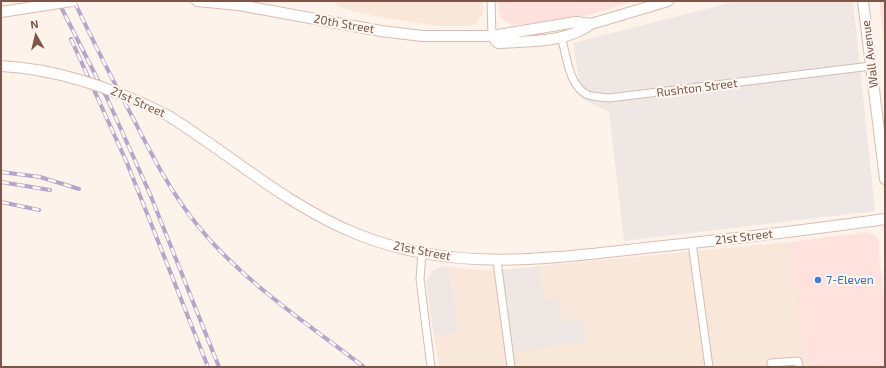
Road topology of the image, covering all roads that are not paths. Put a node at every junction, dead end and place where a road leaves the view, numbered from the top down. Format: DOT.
graph roads {
  1 [pos="72,1"];
  2 [pos="197,1"];
  3 [pos="491,1"];
  4 [pos="668,1"];
  5 [pos="863,1"];
  6 [pos="1,12"];
  7 [pos="591,24"];
  8 [pos="492,36"];
  9 [pos="561,37"];
  10 [pos="1,66"];
  11 [pos="871,66"];
  12 [pos="885,179"];
  13 [pos="885,219"];
  14 [pos="692,243"];
  15 [pos="422,253"];
  16 [pos="498,261"];
  17 [pos="771,363"];
  18 [pos="431,367"];
  19 [pos="511,367"];
  20 [pos="709,367"];
  21 [pos="799,367"];
  1 -- 6 [label="main road, bridge"];
  2 -- 8 [label="main road, 20th Street"];
  3 -- 8 [label="street"];
  4 -- 7 [label="main road, 20th Street"];
  5 -- 11 [label="main road, Wall Avenue"];
  7 -- 8 [label="main road, 20th Street"];
  7 -- 9 [label="main road, 20th Street"];
  8 -- 9 [label="main road, 20th Street"];
  9 -- 11 [label="street, Rushton Street"];
  10 -- 15 [label="main road, 21st Street, bridge"];
  11 -- 12 [label="main road, Wall Avenue"];
  13 -- 14 [label="main road, 21st Street"];
  14 -- 16 [label="main road, 21st Street"];
  14 -- 20 [label="street"];
  15 -- 16 [label="main road, 21st Street"];
  15 -- 18 [label="street"];
  16 -- 19 [label="street"];
  17 -- 21 [label="street"];
}
